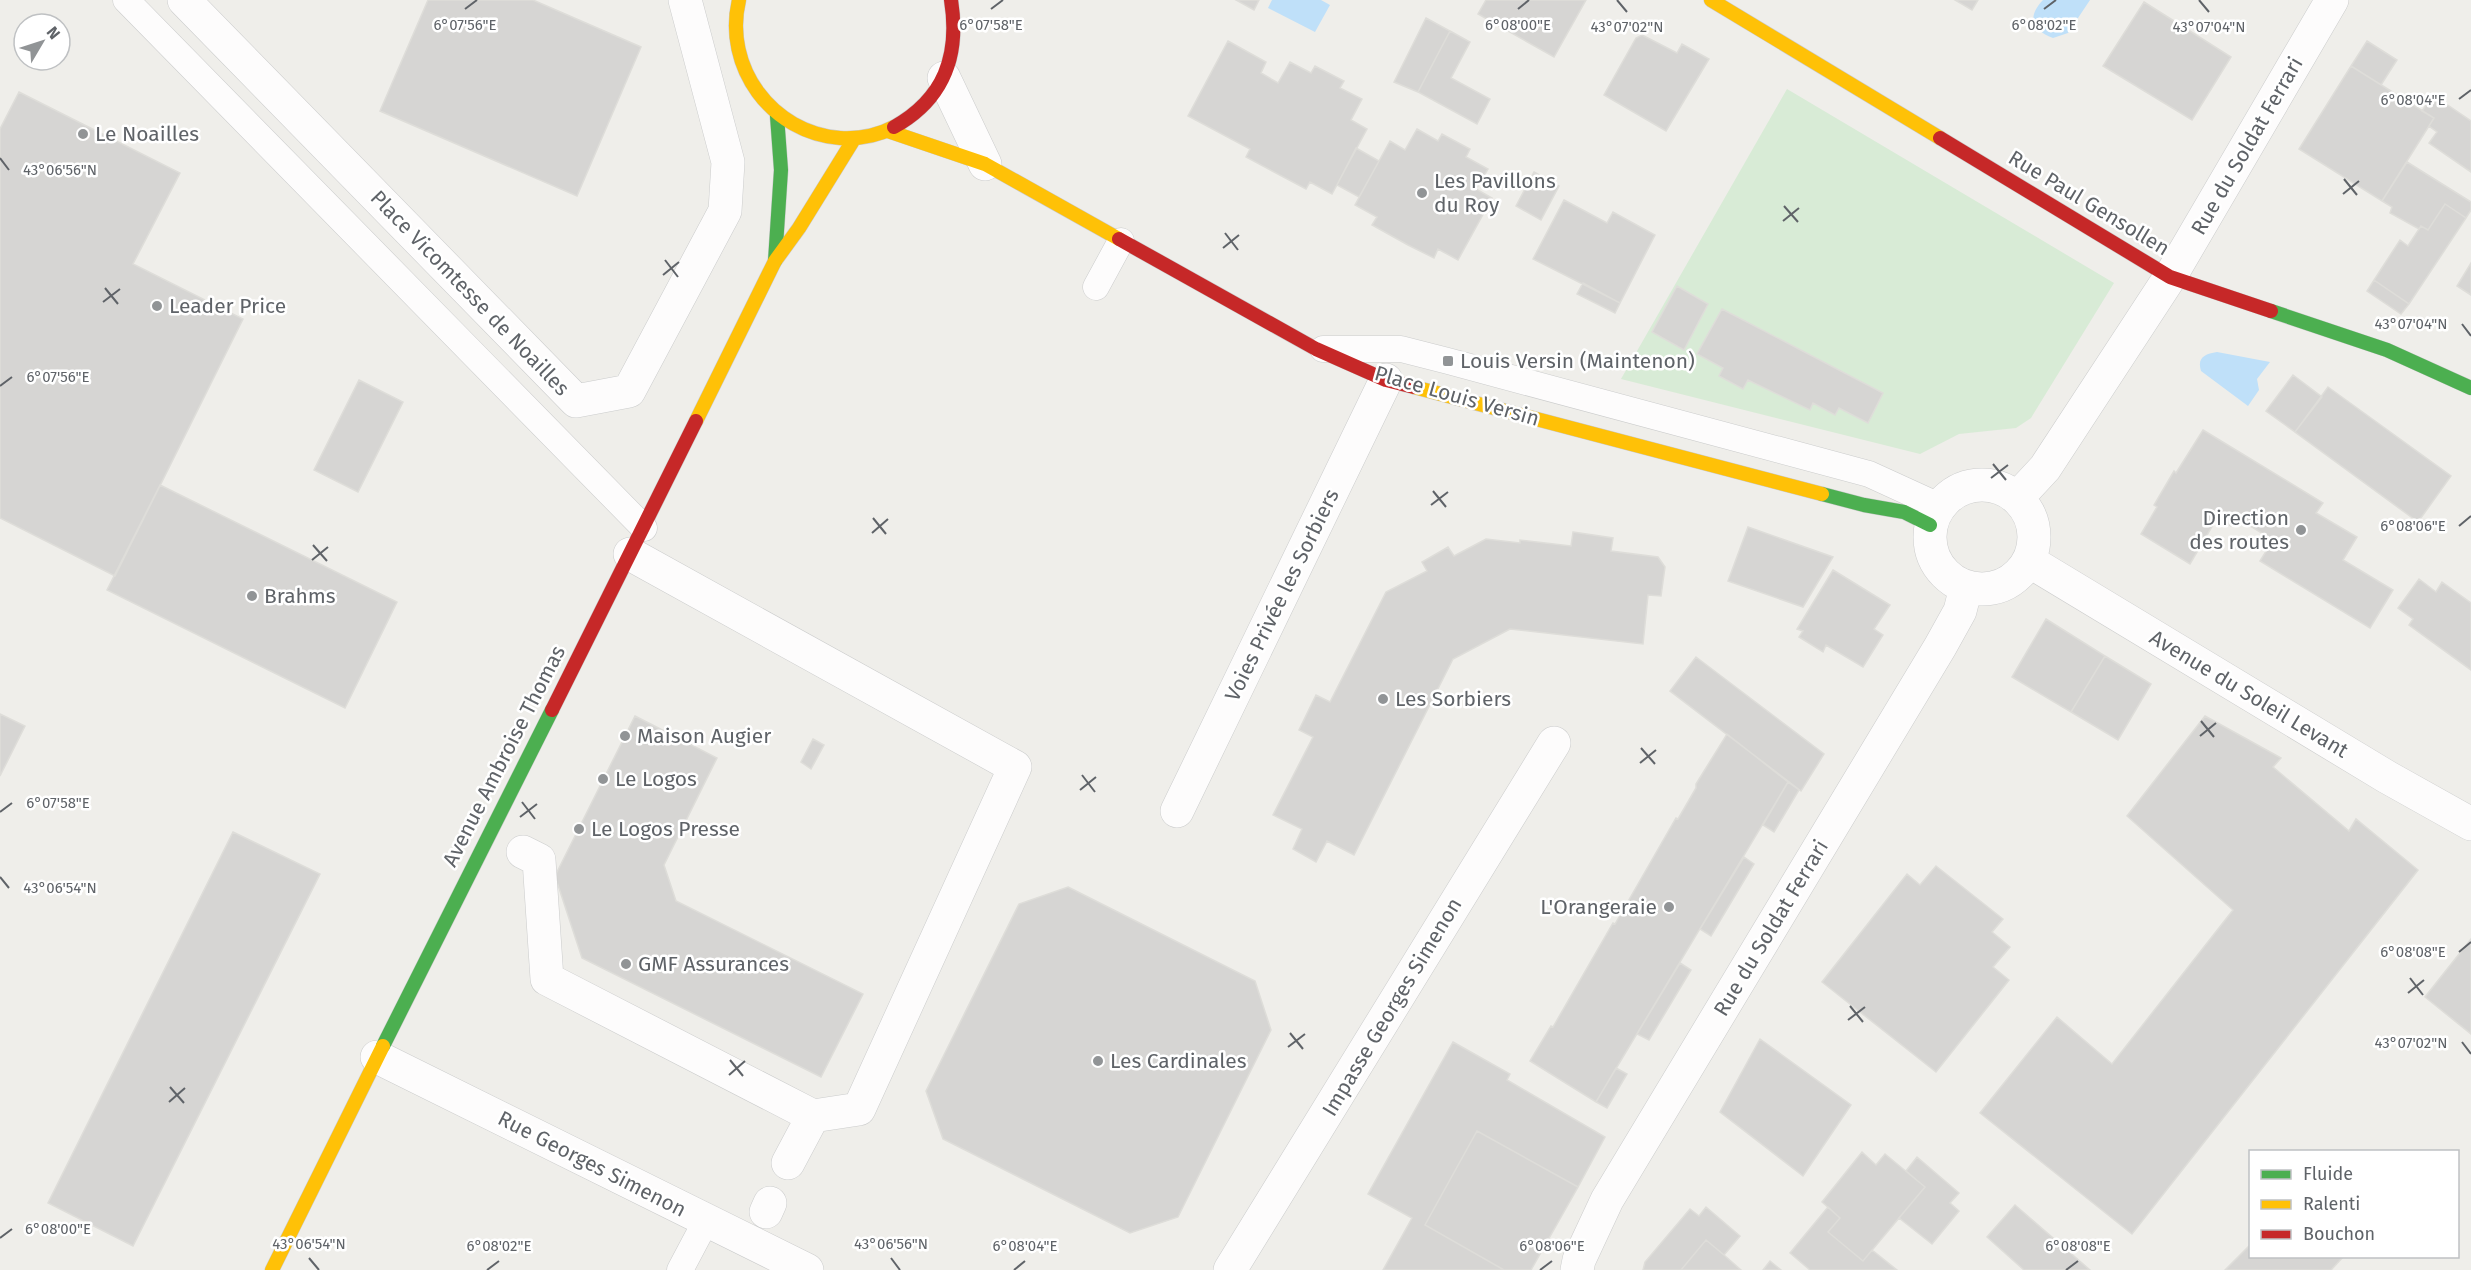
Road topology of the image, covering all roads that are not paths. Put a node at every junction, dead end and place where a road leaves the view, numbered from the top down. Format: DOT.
graph roads {
  1 [pos="126,0"];
  2 [pos="184,0"];
  3 [pos="685,0"];
  4 [pos="739,0"];
  5 [pos="951,0"];
  6 [pos="1711,0"];
  7 [pos="2332,0"];
  8 [pos="944,78"];
  9 [pos="777,116"];
  10 [pos="888,131"];
  11 [pos="854,139"];
  12 [pos="986,164"];
  13 [pos="1121,241"];
  14 [pos="775,261"];
  15 [pos="2170,277"];
  16 [pos="1096,287"];
  17 [pos="1316,349"];
  18 [pos="1386,380"];
  19 [pos="2471,388"];
  20 [pos="2018,497"];
  21 [pos="1935,516"];
  22 [pos="637,541"];
  23 [pos="2029,561"];
  24 [pos="1966,587"];
  25 [pos="1554,743"];
  26 [pos="1177,810"];
  27 [pos="2471,824"];
  28 [pos="523,852"];
  29 [pos="377,1057"];
  30 [pos="813,1116"];
  31 [pos="788,1163"];
  32 [pos="706,1221"];
  33 [pos="272,1270"];
  34 [pos="680,1270"];
  35 [pos="807,1270"];
  36 [pos="1230,1270"];
  37 [pos="1577,1270"];
  1 -- 22 [label="lane, Place Vicomtesse de Noailles"];
  2 -- 3 [label="street, Place Vicomtesse de Noailles"];
  4 -- 9 [label="street"];
  5 -- 8 [label="street"];
  6 -- 15 [label="street, Rue Paul Gensollen"];
  7 -- 15 [label="street, Rue du Soldat Ferrari"];
  8 -- 10 [label="street"];
  8 -- 12 [label="street"];
  9 -- 11 [label="street"];
  9 -- 14 [label="street, Avenue Ambroise Thomas"];
  10 -- 11 [label="street"];
  10 -- 12 [label="street, Place Louis Versin"];
  11 -- 14 [label="street, Avenue Ambroise Thomas"];
  12 -- 13 [label="street, Place Louis Versin"];
  13 -- 16 [label="lane"];
  13 -- 17 [label="street, Place Louis Versin"];
  14 -- 22 [label="street, Avenue Ambroise Thomas"];
  15 -- 19 [label="street, Rue Paul Gensollen"];
  15 -- 20 [label="street, Rue du Soldat Ferrari"];
  17 -- 18 [label="street, Place Louis Versin"];
  17 -- 21 [label="lane"];
  18 -- 21 [label="street, Place Louis Versin"];
  18 -- 26 [label="street, Voies Privée les Sorbiers"];
  20 -- 21 [label="street"];
  20 -- 23 [label="street"];
  21 -- 24 [label="street"];
  22 -- 29 [label="street, Avenue Ambroise Thomas"];
  22 -- 30 [label="street"];
  23 -- 24 [label="street"];
  23 -- 27 [label="street, Avenue du Soleil Levant"];
  24 -- 37 [label="street, Rue du Soldat Ferrari"];
  25 -- 36 [label="street, Impasse Georges Simenon"];
  28 -- 30 [label="street"];
  29 -- 32 [label="street, Rue Georges Simenon"];
  29 -- 33 [label="street, Avenue Ambroise Thomas"];
  30 -- 31 [label="street"];
  32 -- 34 [label="lane"];
  32 -- 35 [label="street, Rue Georges Simenon"];
}
